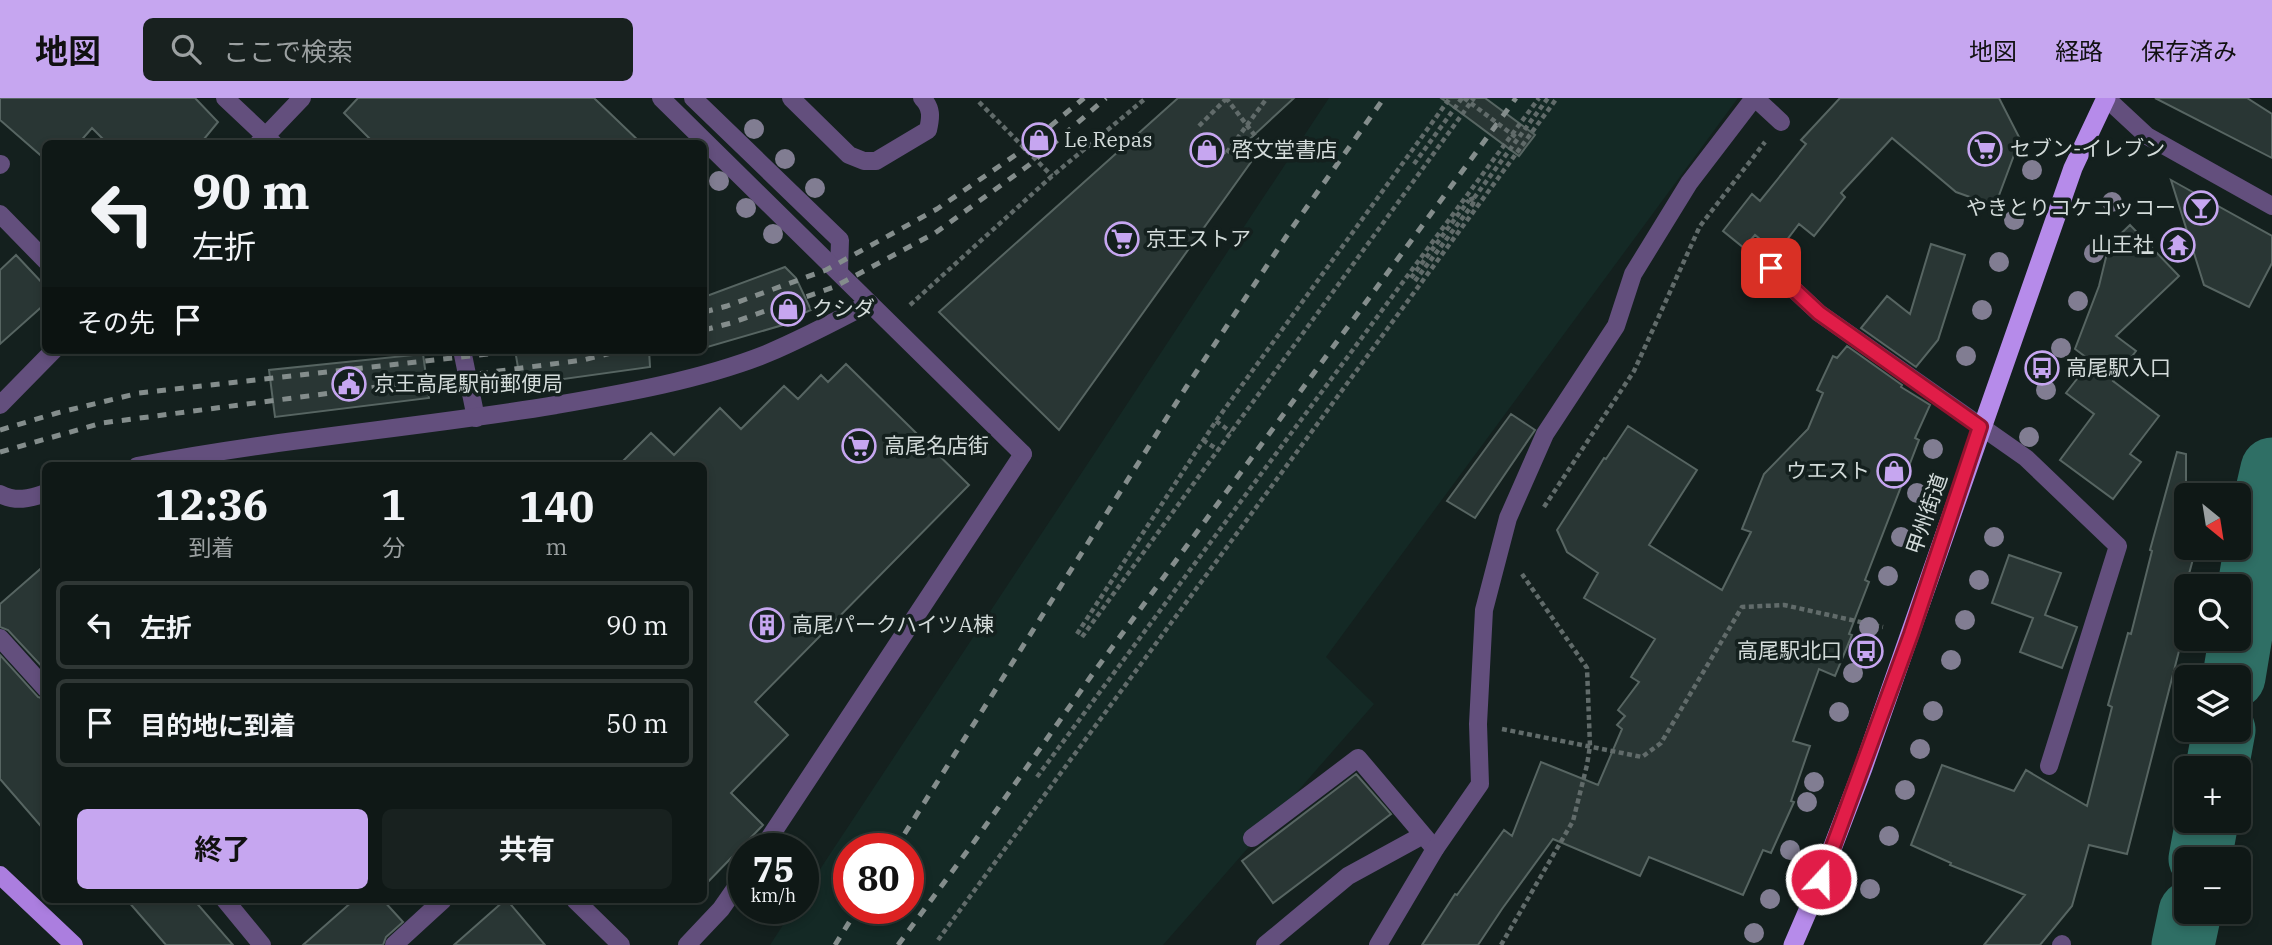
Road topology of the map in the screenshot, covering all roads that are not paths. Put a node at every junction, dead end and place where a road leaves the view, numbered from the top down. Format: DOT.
graph roads {
  1 [pos="225,98"];
  2 [pos="302,98"];
  3 [pos="662,98"];
  4 [pos="693,98"];
  5 [pos="791,98"];
  6 [pos="922,98"];
  7 [pos="1754,98"];
  8 [pos="2106,98"];
  9 [pos="1781,122"];
  10 [pos="265,140"];
  11 [pos="267,140"];
  12 [pos="705,140"];
  13 [pos="707,142"];
  14 [pos="2272,206"];
  15 [pos="0,214"];
  16 [pos="42,257"];
  17 [pos="1771,268"];
  18 [pos="839,272"];
  19 [pos="870,303"];
  20 [pos="50,354"];
  21 [pos="463,354"];
  22 [pos="0,405"];
  23 [pos="477,418"];
  24 [pos="1980,427"];
  25 [pos="220,458"];
  26 [pos="178,462"];
  27 [pos="0,494"];
  28 [pos="42,494"];
  29 [pos="0,638"];
  30 [pos="42,685"];
  31 [pos="2049,766"];
  32 [pos="773,833"];
  33 [pos="1423,835"];
  34 [pos="1251,838"];
  35 [pos="1435,849"];
  36 [pos="0,875"];
  37 [pos="728,899"];
  38 [pos="227,903"];
  39 [pos="440,903"];
  40 [pos="578,903"];
  41 [pos="74,945"];
  42 [pos="262,945"];
  43 [pos="394,945"];
  44 [pos="621,945"];
  45 [pos="687,945"];
  46 [pos="1265,945"];
  47 [pos="1378,945"];
  48 [pos="1793,945"];
  1 -- 10 [label="street"];
  2 -- 11 [label="street"];
  3 -- 12 [label="street"];
  4 -- 18 [label="street"];
  5 -- 6 [label="street"];
  7 -- 9 [label="street"];
  7 -- 35 [label="street"];
  8 -- 14 [label="street"];
  8 -- 24 [label="highway, 甲州街道"];
  13 -- 18 [label="street"];
  15 -- 16 [label="street"];
  17 -- 24 [label="street"];
  18 -- 19 [label="street"];
  19 -- 23 [label="street"];
  19 -- 32 [label="street"];
  20 -- 22 [label="street"];
  21 -- 23 [label="street"];
  23 -- 25 [label="street"];
  24 -- 31 [label="street"];
  24 -- 48 [label="highway, 甲州街道"];
  25 -- 26 [label="street"];
  27 -- 28 [label="street"];
  29 -- 30 [label="street"];
  33 -- 34 [label="street"];
  33 -- 35 [label="street"];
  33 -- 46 [label="street"];
  35 -- 47 [label="street"];
  36 -- 41 [label="main road"];
  37 -- 45 [label="street"];
  38 -- 42 [label="street"];
  39 -- 43 [label="street"];
  40 -- 44 [label="street"];
}
